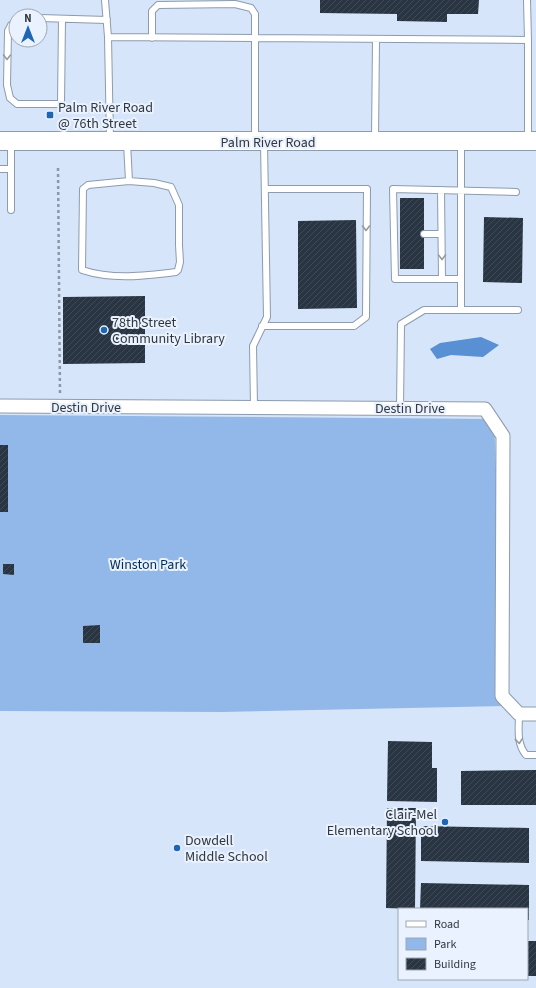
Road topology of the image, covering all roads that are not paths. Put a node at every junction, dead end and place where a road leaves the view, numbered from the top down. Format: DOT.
graph roads {
  1 [pos="105,0"];
  2 [pos="527,0"];
  3 [pos="48,18"];
  4 [pos="62,19"];
  5 [pos="107,20"];
  6 [pos="8,31"];
  7 [pos="108,37"];
  8 [pos="152,38"];
  9 [pos="255,38"];
  10 [pos="376,40"];
  11 [pos="528,40"];
  12 [pos="6,141"];
  13 [pos="118,141"];
  14 [pos="532,141"];
  15 [pos="260,142"];
  16 [pos="375,142"];
  17 [pos="461,142"];
  18 [pos="0,169"];
  19 [pos="11,169"];
  20 [pos="129,180"];
  21 [pos="265,189"];
  22 [pos="441,190"];
  23 [pos="461,190"];
  24 [pos="516,192"];
  25 [pos="11,210"];
  26 [pos="424,234"];
  27 [pos="441,234"];
  28 [pos="442,279"];
  29 [pos="460,279"];
  30 [pos="461,310"];
  31 [pos="518,310"];
  32 [pos="262,326"];
  33 [pos="0,406"];
  34 [pos="254,408"];
  35 [pos="400,408"];
  36 [pos="519,714"];
  37 [pos="536,714"];
  38 [pos="536,755"];
  1 -- 5 [label="lane"];
  2 -- 11 [label="lane"];
  3 -- 4 [label="lane"];
  4 -- 5 [label="lane"];
  6 -- 4 [label="lane, one-way"];
  5 -- 7 [label="lane"];
  7 -- 8 [label="lane"];
  7 -- 13 [label="lane"];
  8 -- 9 [label="lane"];
  8 -- 9 [label="lane"];
  9 -- 10 [label="lane"];
  9 -- 15 [label="lane"];
  10 -- 11 [label="lane"];
  10 -- 16 [label="lane"];
  11 -- 14 [label="lane"];
  12 -- 13 [label="street, Palm River Road"];
  12 -- 19 [label="lane"];
  13 -- 15 [label="street, Palm River Road"];
  13 -- 20 [label="lane"];
  14 -- 17 [label="street, Palm River Road"];
  15 -- 16 [label="street, Palm River Road"];
  15 -- 21 [label="lane"];
  16 -- 17 [label="street, Palm River Road"];
  17 -- 23 [label="lane"];
  18 -- 19 [label="lane"];
  19 -- 25 [label="lane"];
  20 -- 20 [label="lane"];
  21 -- 32 [label="lane"];
  21 -- 32 [label="lane, one-way"];
  22 -- 23 [label="lane"];
  22 -- 27 [label="lane"];
  22 -- 28 [label="lane"];
  23 -- 24 [label="lane"];
  23 -- 29 [label="lane"];
  26 -- 27 [label="lane"];
  27 -- 28 [label="lane, one-way"];
  28 -- 29 [label="lane"];
  29 -- 30 [label="lane"];
  30 -- 31 [label="lane"];
  30 -- 35 [label="lane"];
  32 -- 34 [label="lane"];
  33 -- 34 [label="street, Destin Drive"];
  34 -- 35 [label="street, Destin Drive"];
  35 -- 36 [label="street, Destin Drive"];
  36 -- 37 [label="street"];
  36 -- 38 [label="lane, one-way"];
}
